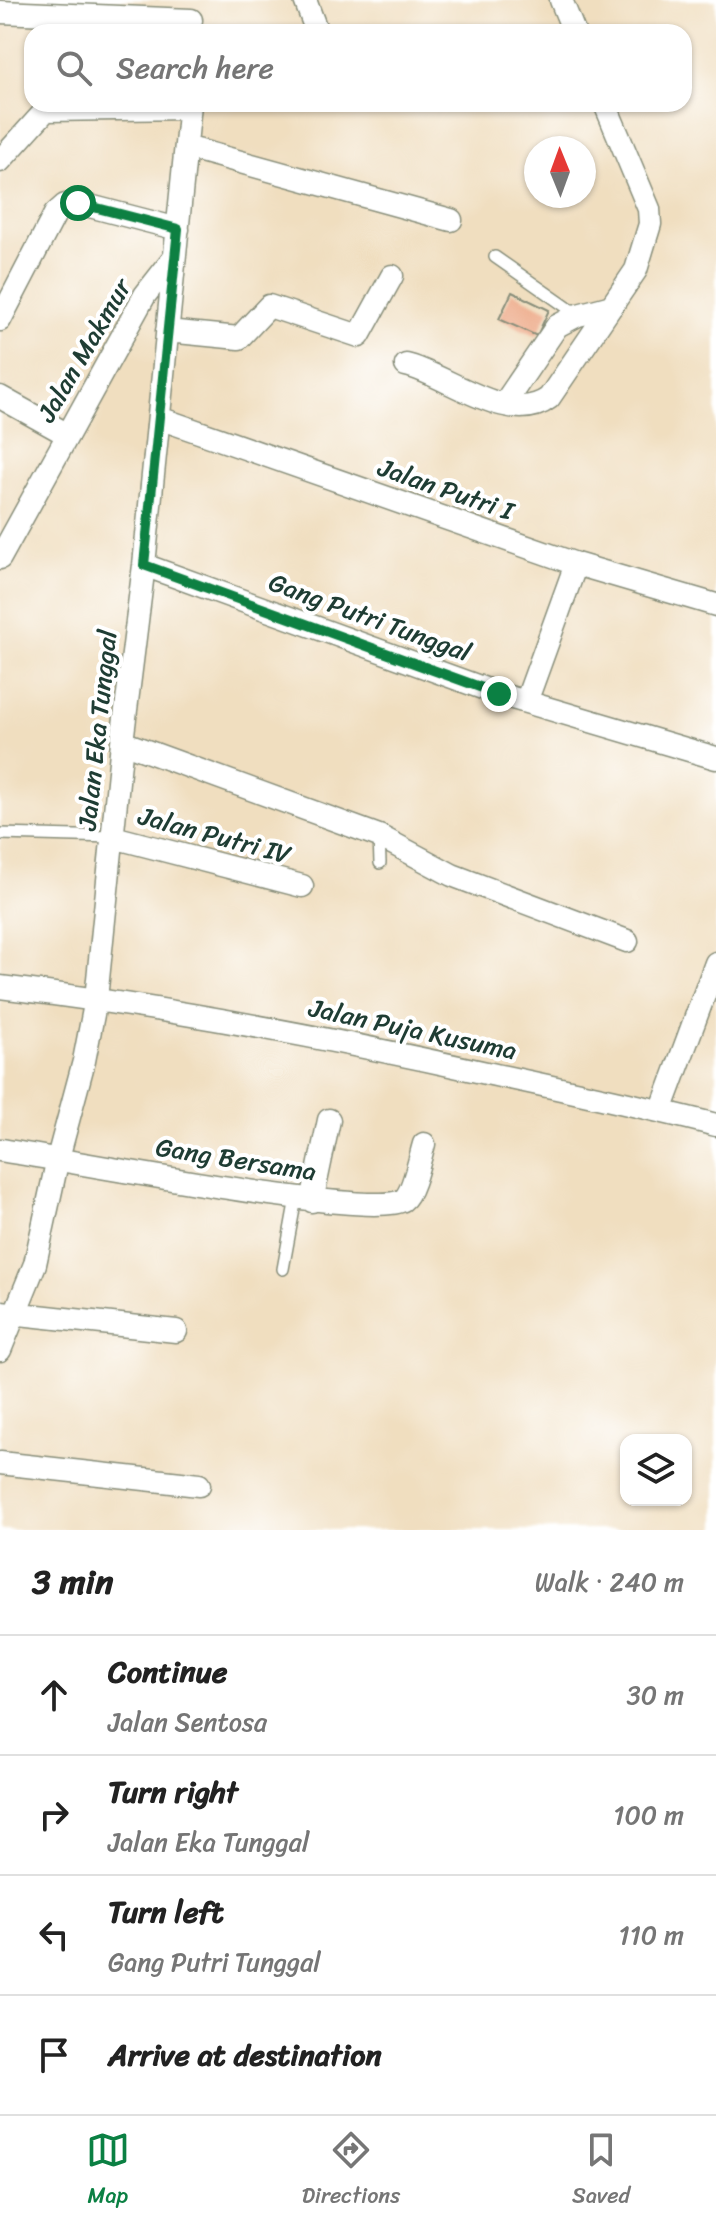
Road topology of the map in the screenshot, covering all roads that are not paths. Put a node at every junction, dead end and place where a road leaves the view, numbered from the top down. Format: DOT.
graph roads {
  1 [pos="305,0"];
  2 [pos="561,0"];
  3 [pos="0,12"];
  4 [pos="192,17"];
  5 [pos="314,24"];
  6 [pos="571,24"];
  7 [pos="44,112"];
  8 [pos="189,112"];
  9 [pos="608,112"];
  10 [pos="186,147"];
  11 [pos="0,161"];
  12 [pos="451,220"];
  13 [pos="178,229"];
  14 [pos="175,257"];
  15 [pos="495,257"];
  16 [pos="392,276"];
  17 [pos="612,306"];
  18 [pos="578,315"];
  19 [pos="0,320"];
  20 [pos="167,331"];
  21 [pos="406,365"];
  22 [pos="0,397"];
  23 [pos="504,404"];
  24 [pos="159,418"];
  25 [pos="68,435"];
  26 [pos="0,558"];
  27 [pos="576,564"];
  28 [pos="144,565"];
  29 [pos="716,605"];
  30 [pos="526,702"];
  31 [pos="122,742"];
  32 [pos="716,758"];
  33 [pos="0,834"];
  34 [pos="379,836"];
  35 [pos="113,837"];
  36 [pos="380,863"];
  37 [pos="302,886"];
  38 [pos="627,941"];
  39 [pos="716,963"];
  40 [pos="0,987"];
  41 [pos="96,999"];
  42 [pos="661,1111"];
  43 [pos="329,1120"];
  44 [pos="716,1125"];
  45 [pos="424,1144"];
  46 [pos="0,1150"];
  47 [pos="58,1158"];
  48 [pos="304,1199"];
  49 [pos="283,1269"];
  50 [pos="7,1313"];
  51 [pos="176,1331"];
  52 [pos="0,1350"];
  53 [pos="0,1463"];
  54 [pos="199,1485"];
  1 -- 5 [label="street"];
  2 -- 6 [label="street"];
  3 -- 4 [label="street"];
  7 -- 11 [label="street"];
  8 -- 10 [label="street, Jalan Eka Tunggal"];
  9 -- 17 [label="street"];
  10 -- 12 [label="street"];
  10 -- 13 [label="street, Jalan Eka Tunggal"];
  13 -- 14 [label="street, Jalan Eka Tunggal"];
  13 -- 19 [label="street"];
  14 -- 20 [label="street, Jalan Eka Tunggal"];
  14 -- 25 [label="street, Jalan Makmur"];
  15 -- 18 [label="lane"];
  16 -- 20 [label="street"];
  17 -- 18 [label="street"];
  17 -- 23 [label="street"];
  18 -- 23 [label="street"];
  20 -- 24 [label="street, Jalan Eka Tunggal"];
  21 -- 23 [label="street"];
  22 -- 25 [label="street"];
  24 -- 27 [label="street, Jalan Putri I"];
  24 -- 28 [label="street, Jalan Eka Tunggal"];
  25 -- 26 [label="street, Jalan Makmur"];
  27 -- 29 [label="street, Jalan Putri I"];
  27 -- 30 [label="street"];
  28 -- 30 [label="street, Gang Putri Tunggal"];
  28 -- 31 [label="street, Jalan Eka Tunggal"];
  30 -- 32 [label="street, Gang Putri Tunggal"];
  31 -- 34 [label="street"];
  31 -- 35 [label="street, Jalan Eka Tunggal"];
  33 -- 35 [label="lane"];
  34 -- 36 [label="lane"];
  34 -- 38 [label="street"];
  35 -- 37 [label="street, Jalan Putri IV"];
  35 -- 41 [label="street, Jalan Eka Tunggal"];
  39 -- 42 [label="street"];
  40 -- 41 [label="street, Jalan Puja Kusuma"];
  41 -- 42 [label="street, Jalan Puja Kusuma"];
  41 -- 47 [label="street, Jalan Eka Tunggal"];
  42 -- 44 [label="street, Jalan Puja Kusuma"];
  43 -- 48 [label="street"];
  45 -- 48 [label="street, Gang Bersama"];
  46 -- 47 [label="street, Gang Bersama"];
  47 -- 48 [label="street, Gang Bersama"];
  47 -- 50 [label="street, Jalan Eka Tunggal"];
  48 -- 49 [label="lane"];
  50 -- 51 [label="street"];
  50 -- 52 [label="street, Jalan Eka Tunggal"];
  53 -- 54 [label="street"];
}
